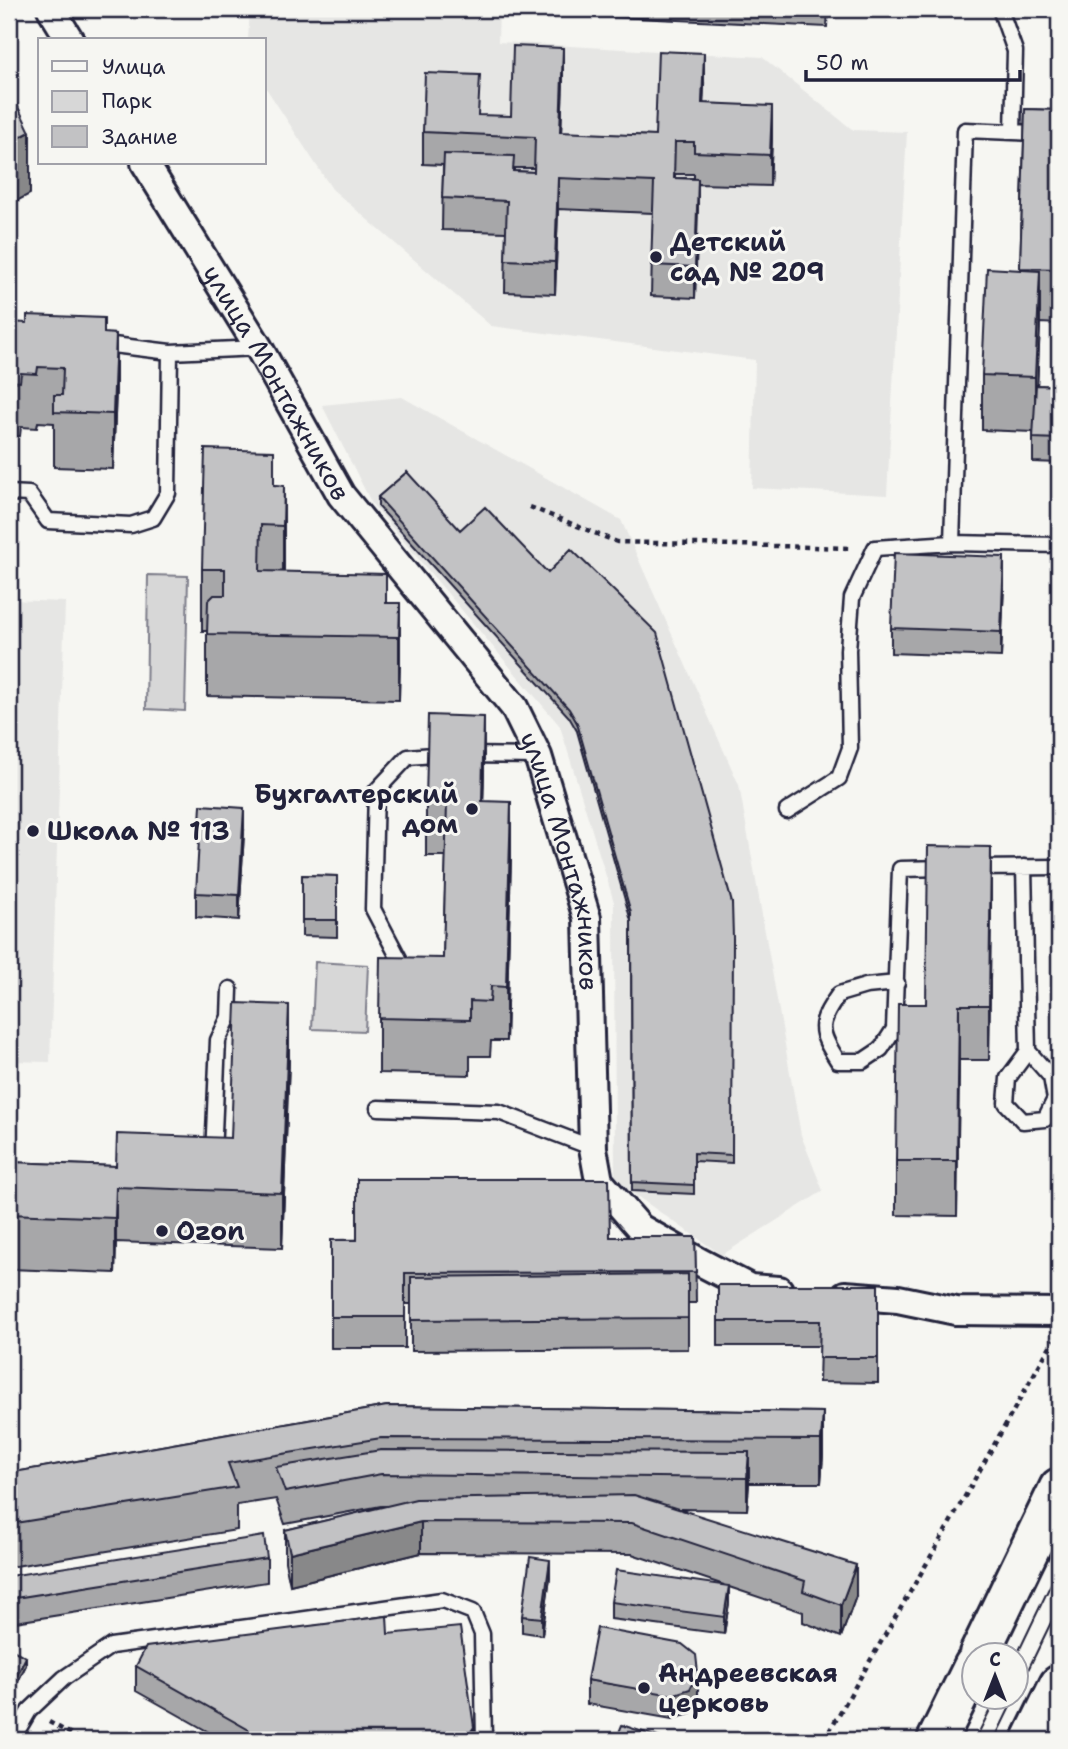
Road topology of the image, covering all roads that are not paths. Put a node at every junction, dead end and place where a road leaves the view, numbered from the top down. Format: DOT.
graph roads {
  1 [pos="51,9"];
  2 [pos="1000,9"];
  3 [pos="69,38"];
  4 [pos="1013,132"];
  5 [pos="1059,134"];
  6 [pos="146,164"];
  7 [pos="90,342"];
  8 [pos="259,348"];
  9 [pos="170,352"];
  10 [pos="9,493"];
  11 [pos="952,543"];
  12 [pos="1059,545"];
  13 [pos="538,756"];
  14 [pos="787,811"];
  15 [pos="1024,867"];
  16 [pos="1059,867"];
  17 [pos="405,970"];
  18 [pos="897,983"];
  19 [pos="230,989"];
  20 [pos="1028,1052"];
  21 [pos="378,1108"];
  22 [pos="593,1148"];
  23 [pos="213,1169"];
  24 [pos="1059,1312"];
  25 [pos="1059,1488"];
  26 [pos="986,1640"];
  27 [pos="1059,1685"];
  28 [pos="960,1693"];
  29 [pos="12,1740"];
  30 [pos="484,1740"];
  31 [pos="937,1740"];
  32 [pos="1032,1740"];
  1 -- 3 [label="street"];
  2 -- 4 [label="lane"];
  4 -- 5 [label="lane"];
  4 -- 11 [label="lane"];
  6 -- 8 [label="street, улица Монтажников"];
  7 -- 9 [label="lane"];
  8 -- 9 [label="lane"];
  8 -- 13 [label="street, улица Монтажников"];
  9 -- 10 [label="lane"];
  11 -- 12 [label="lane"];
  11 -- 14 [label="lane"];
  13 -- 17 [label="lane"];
  13 -- 22 [label="street, улица Монтажников"];
  15 -- 16 [label="lane"];
  15 -- 18 [label="lane"];
  15 -- 20 [label="lane"];
  18 -- 18 [label="lane"];
  19 -- 23 [label="lane"];
  20 -- 20 [label="lane"];
  21 -- 22 [label="lane"];
  22 -- 24 [label="street, улица Монтажников"];
  25 -- 26 [label="main road"];
  27 -- 32 [label="main road"];
  28 -- 31 [label="main road"];
  29 -- 30 [label="lane"];
}
